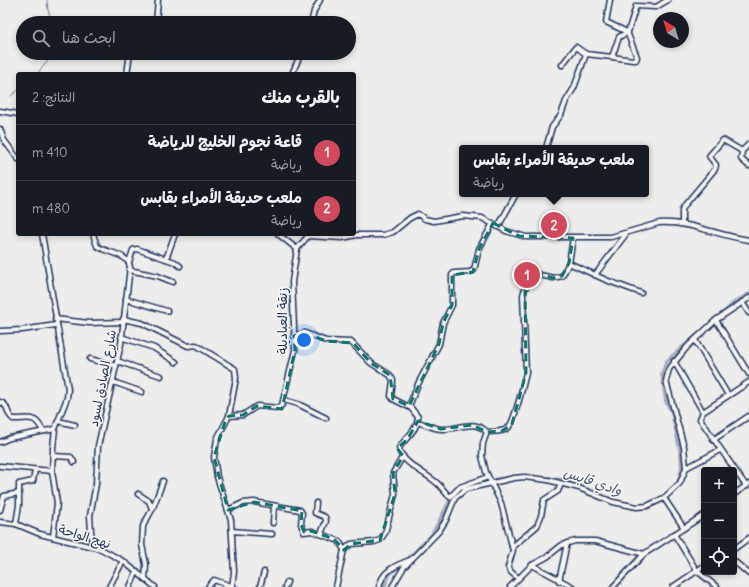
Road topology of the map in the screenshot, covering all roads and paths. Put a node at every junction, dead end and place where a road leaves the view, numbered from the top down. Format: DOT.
graph roads {
  1 [pos="158,0"];
  2 [pos="320,0"];
  3 [pos="610,0"];
  4 [pos="668,0"];
  5 [pos="157,16"];
  6 [pos="313,16"];
  7 [pos="627,32"];
  8 [pos="586,54"];
  9 [pos="612,57"];
  10 [pos="129,60"];
  11 [pos="298,60"];
  12 [pos="562,65"];
  13 [pos="127,72"];
  14 [pos="293,72"];
  15 [pos="0,111"];
  16 [pos="16,114"];
  17 [pos="0,129"];
  18 [pos="749,144"];
  19 [pos="547,145"];
  20 [pos="742,151"];
  21 [pos="16,156"];
  22 [pos="749,166"];
  23 [pos="514,197"];
  24 [pos="493,223"];
  25 [pos="682,224"];
  26 [pos="498,227"];
  27 [pos="627,233"];
  28 [pos="356,235"];
  29 [pos="42,236"];
  30 [pos="93,236"];
  31 [pos="174,236"];
  32 [pos="281,236"];
  33 [pos="307,236"];
  34 [pos="319,236"];
  35 [pos="352,236"];
  36 [pos="573,238"];
  37 [pos="749,240"];
  38 [pos="297,249"];
  39 [pos="166,259"];
  40 [pos="129,262"];
  41 [pos="569,263"];
  42 [pos="180,266"];
  43 [pos="129,270"];
  44 [pos="595,275"];
  45 [pos="173,282"];
  46 [pos="641,293"];
  47 [pos="126,298"];
  48 [pos="749,299"];
  49 [pos="742,302"];
  50 [pos="167,311"];
  51 [pos="749,313"];
  52 [pos="55,319"];
  53 [pos="123,320"];
  54 [pos="716,320"];
  55 [pos="56,325"];
  56 [pos="0,331"];
  57 [pos="294,336"];
  58 [pos="121,337"];
  59 [pos="695,340"];
  60 [pos="90,359"];
  61 [pos="674,361"];
  62 [pos="176,362"];
  63 [pos="117,364"];
  64 [pos="749,374"];
  65 [pos="161,376"];
  66 [pos="113,382"];
  67 [pos="749,382"];
  68 [pos="142,392"];
  69 [pos="728,395"];
  70 [pos="284,400"];
  71 [pos="0,402"];
  72 [pos="409,406"];
  73 [pos="703,412"];
  74 [pos="228,416"];
  75 [pos="749,416"];
  76 [pos="326,418"];
  77 [pos="58,421"];
  78 [pos="418,422"];
  79 [pos="75,426"];
  80 [pos="55,429"];
  81 [pos="43,431"];
  82 [pos="487,432"];
  83 [pos="713,440"];
  84 [pos="0,442"];
  85 [pos="720,450"];
  86 [pos="53,456"];
  87 [pos="403,456"];
  88 [pos="74,462"];
  89 [pos="0,466"];
  90 [pos="686,468"];
  91 [pos="35,470"];
  92 [pos="52,471"];
  93 [pos="488,477"];
  94 [pos="163,481"];
  95 [pos="493,483"];
  96 [pos="562,484"];
  97 [pos="747,485"];
  98 [pos="737,492"];
  99 [pos="19,493"];
  100 [pos="138,494"];
  101 [pos="664,498"];
  102 [pos="316,503"];
  103 [pos="274,506"];
  104 [pos="0,510"];
  105 [pos="152,510"];
  106 [pos="228,510"];
  107 [pos="701,518"];
  108 [pos="0,522"];
  109 [pos="16,524"];
  110 [pos="273,524"];
  111 [pos="684,528"];
  112 [pos="232,531"];
  113 [pos="272,534"];
  114 [pos="321,534"];
  115 [pos="674,534"];
  116 [pos="53,537"];
  117 [pos="749,538"];
  118 [pos="567,543"];
  119 [pos="92,546"];
  120 [pos="512,547"];
  121 [pos="737,547"];
  122 [pos="344,550"];
  123 [pos="644,554"];
  124 [pos="410,560"];
  125 [pos="123,562"];
  126 [pos="737,564"];
  127 [pos="532,565"];
  128 [pos="701,568"];
  129 [pos="137,571"];
  130 [pos="697,571"];
  131 [pos="264,572"];
  132 [pos="749,574"];
  133 [pos="145,578"];
  134 [pos="518,578"];
  135 [pos="559,581"];
  136 [pos="287,582"];
  137 [pos="109,587"];
  138 [pos="130,587"];
  139 [pos="155,587"];
  140 [pos="208,587"];
  141 [pos="233,587"];
  142 [pos="260,587"];
  143 [pos="285,587"];
  144 [pos="336,587"];
  145 [pos="379,587"];
  146 [pos="392,587"];
  147 [pos="510,587"];
  148 [pos="573,587"];
  149 [pos="613,587"];
  150 [pos="673,587"];
  151 [pos="717,587"];
  1 -- 5 [label="street"];
  2 -- 6 [label="street"];
  3 -- 7 [label="street"];
  4 -- 7 [label="street"];
  7 -- 9 [label="street"];
  7 -- 9 [label="street"];
  8 -- 9 [label="street"];
  8 -- 12 [label="street"];
  8 -- 19 [label="street"];
  10 -- 13 [label="street"];
  11 -- 14 [label="street"];
  15 -- 16 [label="street"];
  17 -- 21 [label="street"];
  18 -- 20 [label="street"];
  20 -- 22 [label="street"];
  20 -- 25 [label="street"];
  23 -- 26 [label="street"];
  24 -- 26 [label="street"];
  24 -- 28 [label="street"];
  24 -- 72 [label="street"];
  25 -- 27 [label="street"];
  25 -- 37 [label="street"];
  26 -- 36 [label="street"];
  27 -- 36 [label="street"];
  27 -- 44 [label="street"];
  29 -- 52 [label="street"];
  30 -- 40 [label="street"];
  31 -- 39 [label="street"];
  32 -- 38 [label="street"];
  33 -- 38 [label="street"];
  34 -- 35 [label="street"];
  36 -- 41 [label="street"];
  38 -- 57 [label="street, زنقة العباديلة"];
  39 -- 40 [label="street"];
  39 -- 42 [label="street"];
  40 -- 43 [label="street, شارع الصادق لسود"];
  41 -- 44 [label="street"];
  41 -- 82 [label="street"];
  43 -- 45 [label="street"];
  43 -- 47 [label="street, شارع الصادق لسود"];
  44 -- 46 [label="street"];
  47 -- 50 [label="street"];
  47 -- 53 [label="street, شارع الصادق لسود"];
  48 -- 49 [label="street"];
  49 -- 51 [label="street"];
  49 -- 54 [label="street"];
  52 -- 53 [label="street"];
  52 -- 55 [label="street"];
  53 -- 58 [label="street, شارع الصادق لسود"];
  53 -- 74 [label="street"];
  54 -- 59 [label="street"];
  54 -- 64 [label="street"];
  55 -- 56 [label="street"];
  55 -- 77 [label="street"];
  57 -- 70 [label="street, زنقة العباديلة"];
  57 -- 72 [label="street"];
  58 -- 62 [label="street"];
  58 -- 63 [label="street, شارع الصادق لسود"];
  59 -- 61 [label="street"];
  59 -- 69 [label="street"];
  60 -- 63 [label="street"];
  61 -- 73 [label="street"];
  61 -- 90 [label="street"];
  63 -- 65 [label="street"];
  63 -- 66 [label="street, شارع الصادق لسود"];
  66 -- 68 [label="street"];
  66 -- 119 [label="street, شارع الصادق لسود"];
  67 -- 69 [label="street"];
  69 -- 73 [label="street"];
  70 -- 74 [label="street"];
  70 -- 76 [label="street"];
  71 -- 81 [label="street"];
  72 -- 78 [label="street"];
  73 -- 83 [label="street"];
  74 -- 106 [label="street"];
  75 -- 83 [label="street"];
  77 -- 79 [label="street"];
  77 -- 80 [label="street"];
  78 -- 82 [label="street"];
  78 -- 87 [label="street"];
  80 -- 81 [label="street"];
  80 -- 86 [label="street"];
  81 -- 84 [label="street"];
  82 -- 93 [label="street"];
  83 -- 85 [label="street"];
  85 -- 90 [label="street"];
  85 -- 97 [label="street"];
  86 -- 88 [label="street"];
  86 -- 92 [label="street"];
  87 -- 93 [label="street"];
  87 -- 122 [label="street"];
  89 -- 91 [label="street"];
  90 -- 101 [label="street"];
  91 -- 92 [label="street"];
  91 -- 99 [label="street"];
  92 -- 116 [label="street"];
  93 -- 95 [label="street"];
  94 -- 105 [label="street"];
  95 -- 96 [label="street"];
  95 -- 120 [label="street"];
  95 -- 124 [label="street"];
  96 -- 101 [label="street"];
  96 -- 120 [label="street"];
  97 -- 98 [label="street"];
  99 -- 104 [label="street"];
  99 -- 109 [label="street"];
  100 -- 105 [label="street"];
  101 -- 111 [label="street"];
  102 -- 114 [label="street"];
  103 -- 106 [label="street"];
  103 -- 110 [label="street"];
  103 -- 114 [label="street"];
  105 -- 133 [label="street"];
  106 -- 112 [label="street"];
  107 -- 111 [label="street"];
  108 -- 109 [label="street, نهج الواحة"];
  109 -- 116 [label="street, نهج الواحة"];
  111 -- 115 [label="street"];
  112 -- 113 [label="street"];
  112 -- 141 [label="street"];
  114 -- 122 [label="street"];
  115 -- 123 [label="street"];
  115 -- 130 [label="street"];
  116 -- 119 [label="street, نهج الواحة"];
  117 -- 121 [label="street"];
  118 -- 123 [label="street"];
  118 -- 127 [label="street"];
  118 -- 135 [label="street"];
  119 -- 125 [label="street, نهج الواحة"];
  120 -- 134 [label="street"];
  122 -- 144 [label="street"];
  123 -- 149 [label="street"];
  124 -- 145 [label="street"];
  124 -- 146 [label="street"];
  125 -- 129 [label="street, نهج الواحة"];
  125 -- 137 [label="street"];
  126 -- 132 [label="street"];
  127 -- 134 [label="street"];
  127 -- 135 [label="street"];
  128 -- 130 [label="street"];
  129 -- 133 [label="street, نهج الواحة"];
  129 -- 138 [label="street"];
  130 -- 150 [label="street"];
  130 -- 151 [label="street"];
  131 -- 142 [label="street"];
  133 -- 139 [label="street, نهج الواحة"];
  134 -- 147 [label="street"];
  135 -- 148 [label="street"];
  136 -- 143 [label="street"];
  140 -- 141 [label="street"];
}
